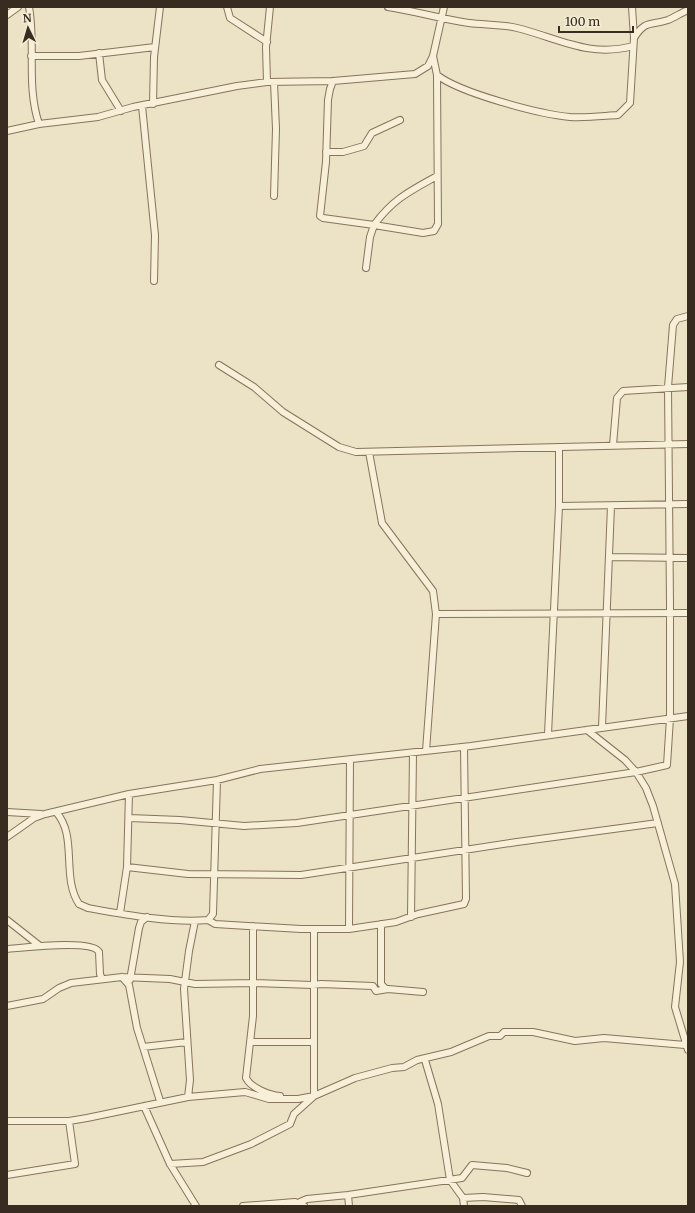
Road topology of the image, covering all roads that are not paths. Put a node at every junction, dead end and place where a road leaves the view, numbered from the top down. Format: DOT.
graph roads {
  1 [pos="18,7"];
  2 [pos="29,7"];
  3 [pos="160,7"];
  4 [pos="227,7"];
  5 [pos="270,7"];
  6 [pos="388,7"];
  7 [pos="444,7"];
  8 [pos="632,7"];
  9 [pos="688,10"];
  10 [pos="7,15"];
  11 [pos="441,18"];
  12 [pos="634,38"];
  13 [pos="267,42"];
  14 [pos="632,46"];
  15 [pos="155,47"];
  16 [pos="99,53"];
  17 [pos="31,56"];
  18 [pos="433,56"];
  19 [pos="437,74"];
  20 [pos="333,80"];
  21 [pos="267,82"];
  22 [pos="274,82"];
  23 [pos="153,104"];
  24 [pos="142,106"];
  25 [pos="121,111"];
  26 [pos="400,120"];
  27 [pos="39,124"];
  28 [pos="7,131"];
  29 [pos="326,152"];
  30 [pos="437,176"];
  31 [pos="274,196"];
  32 [pos="374,225"];
  33 [pos="366,268"];
  34 [pos="154,281"];
  35 [pos="688,316"];
  36 [pos="219,365"];
  37 [pos="668,387"];
  38 [pos="688,387"];
  39 [pos="688,444"];
  40 [pos="613,445"];
  41 [pos="669,445"];
  42 [pos="559,447"];
  43 [pos="369,452"];
  44 [pos="688,504"];
  45 [pos="669,505"];
  46 [pos="558,506"];
  47 [pos="611,506"];
  48 [pos="609,557"];
  49 [pos="670,558"];
  50 [pos="688,558"];
  51 [pos="552,613"];
  52 [pos="688,613"];
  53 [pos="436,614"];
  54 [pos="670,614"];
  55 [pos="606,615"];
  56 [pos="688,716"];
  57 [pos="670,718"];
  58 [pos="602,727"];
  59 [pos="587,730"];
  60 [pos="548,734"];
  61 [pos="464,747"];
  62 [pos="426,751"];
  63 [pos="412,753"];
  64 [pos="350,760"];
  65 [pos="636,772"];
  66 [pos="217,780"];
  67 [pos="129,794"];
  68 [pos="465,797"];
  69 [pos="412,806"];
  70 [pos="7,812"];
  71 [pos="56,812"];
  72 [pos="45,814"];
  73 [pos="350,816"];
  74 [pos="129,818"];
  75 [pos="658,823"];
  76 [pos="215,824"];
  77 [pos="7,837"];
  78 [pos="464,851"];
  79 [pos="411,860"];
  80 [pos="127,867"];
  81 [pos="349,869"];
  82 [pos="214,874"];
  83 [pos="120,913"];
  84 [pos="147,917"];
  85 [pos="411,917"];
  86 [pos="7,920"];
  87 [pos="208,920"];
  88 [pos="195,921"];
  89 [pos="381,924"];
  90 [pos="254,926"];
  91 [pos="349,928"];
  92 [pos="314,929"];
  93 [pos="40,946"];
  94 [pos="7,949"];
  95 [pos="122,977"];
  96 [pos="131,977"];
  97 [pos="102,979"];
  98 [pos="185,982"];
  99 [pos="254,983"];
  100 [pos="129,985"];
  101 [pos="313,985"];
  102 [pos="386,989"];
  103 [pos="423,992"];
  104 [pos="7,1006"];
  105 [pos="187,1042"];
  106 [pos="250,1042"];
  107 [pos="313,1042"];
  108 [pos="143,1047"];
  109 [pos="687,1048"];
  110 [pos="425,1060"];
  111 [pos="314,1096"];
  112 [pos="188,1097"];
  113 [pos="160,1102"];
  114 [pos="144,1106"];
  115 [pos="69,1120"];
  116 [pos="7,1121"];
  117 [pos="170,1164"];
  118 [pos="527,1173"];
  119 [pos="7,1175"];
  120 [pos="450,1180"];
  121 [pos="348,1195"];
  122 [pos="463,1198"];
  123 [pos="302,1204"];
  124 [pos="196,1206"];
  125 [pos="243,1206"];
  126 [pos="349,1206"];
  127 [pos="464,1206"];
  128 [pos="522,1206"];
  1 -- 10 [label="street"];
  2 -- 17 [label="street"];
  3 -- 15 [label="street"];
  4 -- 13 [label="street"];
  5 -- 13 [label="street"];
  6 -- 11 [label="street"];
  7 -- 11 [label="street"];
  8 -- 12 [label="street"];
  9 -- 12 [label="street"];
  11 -- 14 [label="street"];
  11 -- 18 [label="street"];
  12 -- 14 [label="street"];
  13 -- 21 [label="street"];
  14 -- 19 [label="street"];
  15 -- 16 [label="street"];
  15 -- 23 [label="street"];
  16 -- 17 [label="street"];
  16 -- 25 [label="street"];
  17 -- 27 [label="street"];
  18 -- 19 [label="street"];
  18 -- 20 [label="street"];
  19 -- 30 [label="street"];
  20 -- 22 [label="street"];
  20 -- 29 [label="street"];
  21 -- 22 [label="street"];
  21 -- 23 [label="street"];
  22 -- 31 [label="street"];
  23 -- 24 [label="street"];
  24 -- 25 [label="street"];
  24 -- 34 [label="street"];
  25 -- 27 [label="street"];
  26 -- 29 [label="street"];
  27 -- 28 [label="street"];
  29 -- 32 [label="street"];
  30 -- 32 [label="street"];
  30 -- 32 [label="street"];
  32 -- 33 [label="street"];
  35 -- 37 [label="street"];
  36 -- 43 [label="street"];
  37 -- 38 [label="street"];
  37 -- 40 [label="street"];
  37 -- 41 [label="street"];
  39 -- 41 [label="street"];
  40 -- 41 [label="street"];
  40 -- 42 [label="street"];
  41 -- 45 [label="street"];
  42 -- 43 [label="street"];
  42 -- 46 [label="street"];
  43 -- 53 [label="street"];
  44 -- 45 [label="street"];
  45 -- 47 [label="street"];
  45 -- 49 [label="street"];
  46 -- 47 [label="street"];
  46 -- 51 [label="street"];
  47 -- 48 [label="street"];
  48 -- 49 [label="street"];
  48 -- 55 [label="street"];
  49 -- 50 [label="street"];
  49 -- 54 [label="street"];
  51 -- 53 [label="street"];
  51 -- 55 [label="street"];
  51 -- 60 [label="street"];
  52 -- 54 [label="street"];
  53 -- 62 [label="street"];
  54 -- 55 [label="street"];
  54 -- 57 [label="street"];
  55 -- 58 [label="street"];
  56 -- 57 [label="street"];
  57 -- 58 [label="street"];
  57 -- 65 [label="street"];
  58 -- 59 [label="street"];
  59 -- 60 [label="street"];
  59 -- 65 [label="street"];
  60 -- 61 [label="street"];
  61 -- 62 [label="street"];
  61 -- 68 [label="street"];
  62 -- 63 [label="street"];
  63 -- 64 [label="street"];
  63 -- 69 [label="street"];
  64 -- 66 [label="street"];
  64 -- 73 [label="street"];
  65 -- 68 [label="street"];
  65 -- 75 [label="street"];
  66 -- 67 [label="street"];
  66 -- 76 [label="street"];
  67 -- 71 [label="street"];
  67 -- 74 [label="street"];
  68 -- 69 [label="street"];
  68 -- 78 [label="street"];
  69 -- 73 [label="street"];
  69 -- 79 [label="street"];
  70 -- 72 [label="street"];
  71 -- 72 [label="street"];
  71 -- 83 [label="street"];
  72 -- 77 [label="street"];
  73 -- 76 [label="street"];
  73 -- 81 [label="street"];
  74 -- 76 [label="street"];
  74 -- 80 [label="street"];
  75 -- 78 [label="street"];
  75 -- 109 [label="street"];
  76 -- 82 [label="street"];
  78 -- 79 [label="street"];
  78 -- 85 [label="street"];
  79 -- 81 [label="street"];
  79 -- 85 [label="street"];
  80 -- 82 [label="street"];
  80 -- 83 [label="street"];
  81 -- 82 [label="street"];
  81 -- 91 [label="street"];
  82 -- 87 [label="street"];
  83 -- 84 [label="street"];
  84 -- 88 [label="street"];
  84 -- 96 [label="street"];
  85 -- 89 [label="street"];
  86 -- 93 [label="street"];
  87 -- 88 [label="street"];
  87 -- 90 [label="street"];
  88 -- 98 [label="street"];
  89 -- 91 [label="street"];
  89 -- 102 [label="street"];
  90 -- 92 [label="street"];
  90 -- 99 [label="street"];
  91 -- 92 [label="street"];
  92 -- 101 [label="street"];
  93 -- 94 [label="street"];
  93 -- 97 [label="street"];
  95 -- 96 [label="street"];
  95 -- 97 [label="street"];
  95 -- 100 [label="street"];
  96 -- 98 [label="street"];
  96 -- 100 [label="street"];
  97 -- 104 [label="street"];
  98 -- 99 [label="street"];
  98 -- 105 [label="street"];
  99 -- 101 [label="street"];
  99 -- 106 [label="street"];
  100 -- 108 [label="street"];
  101 -- 102 [label="street"];
  101 -- 107 [label="street"];
  102 -- 103 [label="street"];
  105 -- 108 [label="street"];
  105 -- 112 [label="street"];
  106 -- 107 [label="street"];
  106 -- 111 [label="street"];
  107 -- 111 [label="street"];
  108 -- 113 [label="street"];
  109 -- 110 [label="street"];
  110 -- 111 [label="street"];
  110 -- 120 [label="street"];
  111 -- 112 [label="street"];
  111 -- 117 [label="street"];
  112 -- 113 [label="street"];
  113 -- 114 [label="street"];
  114 -- 115 [label="street"];
  114 -- 117 [label="street"];
  115 -- 116 [label="street"];
  115 -- 119 [label="street"];
  117 -- 124 [label="street"];
  118 -- 120 [label="street"];
  120 -- 121 [label="street"];
  120 -- 122 [label="street"];
  121 -- 123 [label="street"];
  121 -- 126 [label="street"];
  122 -- 127 [label="street"];
  122 -- 128 [label="street"];
  123 -- 125 [label="street"];
}
